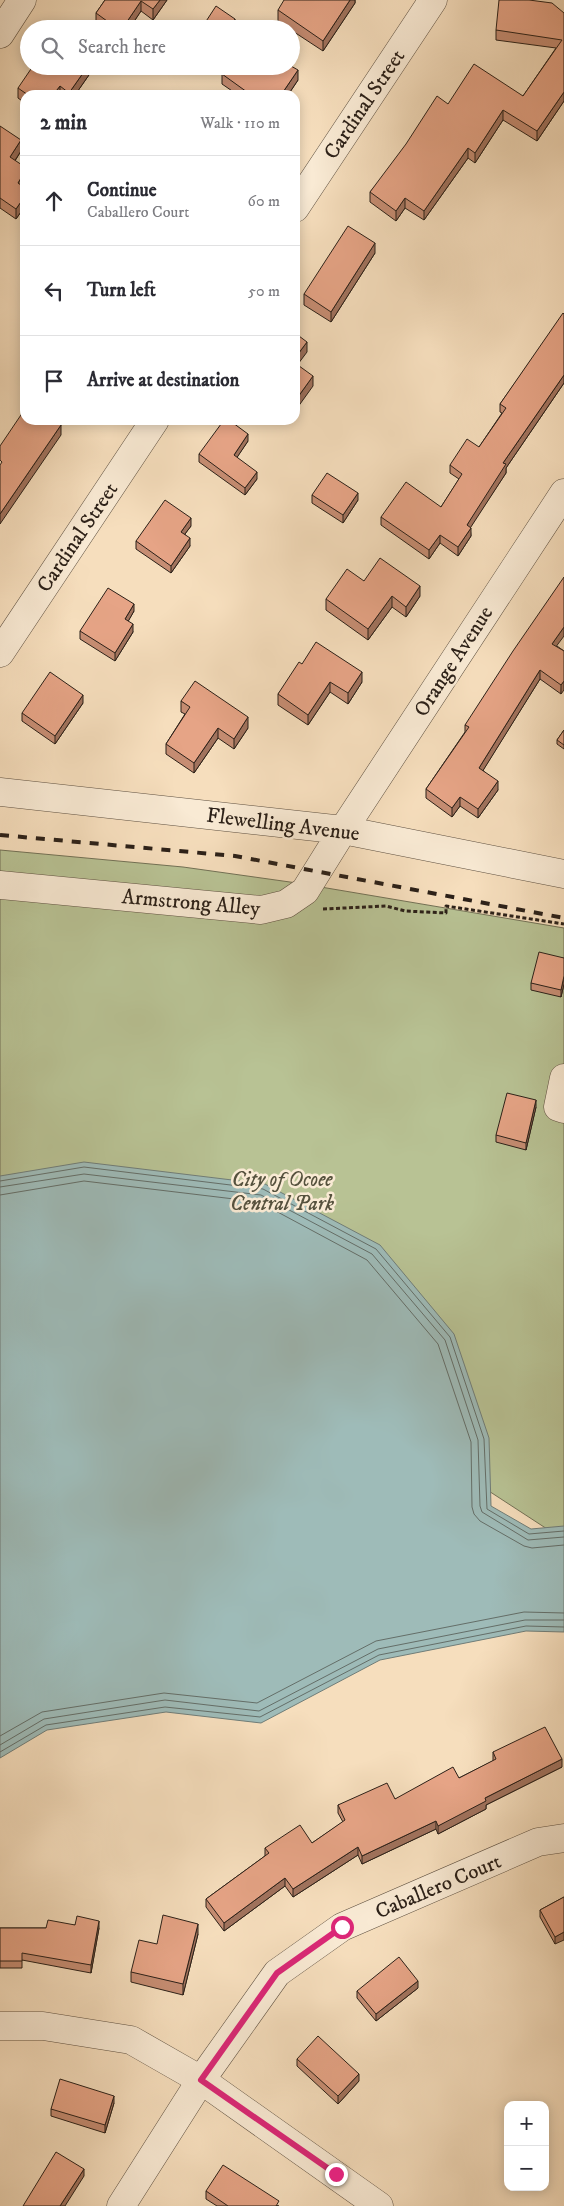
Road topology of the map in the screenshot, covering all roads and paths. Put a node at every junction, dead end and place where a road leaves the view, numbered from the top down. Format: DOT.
graph roads {
  1 [pos="22,0"];
  2 [pos="433,0"];
  3 [pos="0,34"];
  4 [pos="300,200"];
  5 [pos="152,425"];
  6 [pos="564,493"];
  7 [pos="0,653"];
  8 [pos="0,792"];
  9 [pos="343,830"];
  10 [pos="564,874"];
  11 [pos="0,884"];
  12 [pos="564,1078"];
  13 [pos="564,1109"];
  14 [pos="564,1838"];
  15 [pos="0,2026"];
  16 [pos="201,2080"];
  17 [pos="121,2206"];
  18 [pos="379,2206"];
  1 -- 3 [label="street"];
  2 -- 4 [label="street, Cardinal Street"];
  5 -- 7 [label="street, Cardinal Street"];
  6 -- 9 [label="street, Orange Avenue"];
  8 -- 9 [label="street, Flewelling Avenue"];
  9 -- 10 [label="street, Flewelling Avenue"];
  9 -- 11 [label="street, Armstrong Alley"];
  12 -- 13 [label="street"];
  14 -- 16 [label="street, Caballero Court"];
  15 -- 16 [label="street"];
  16 -- 17 [label="street, Caballero Court"];
  16 -- 18 [label="street"];
}
